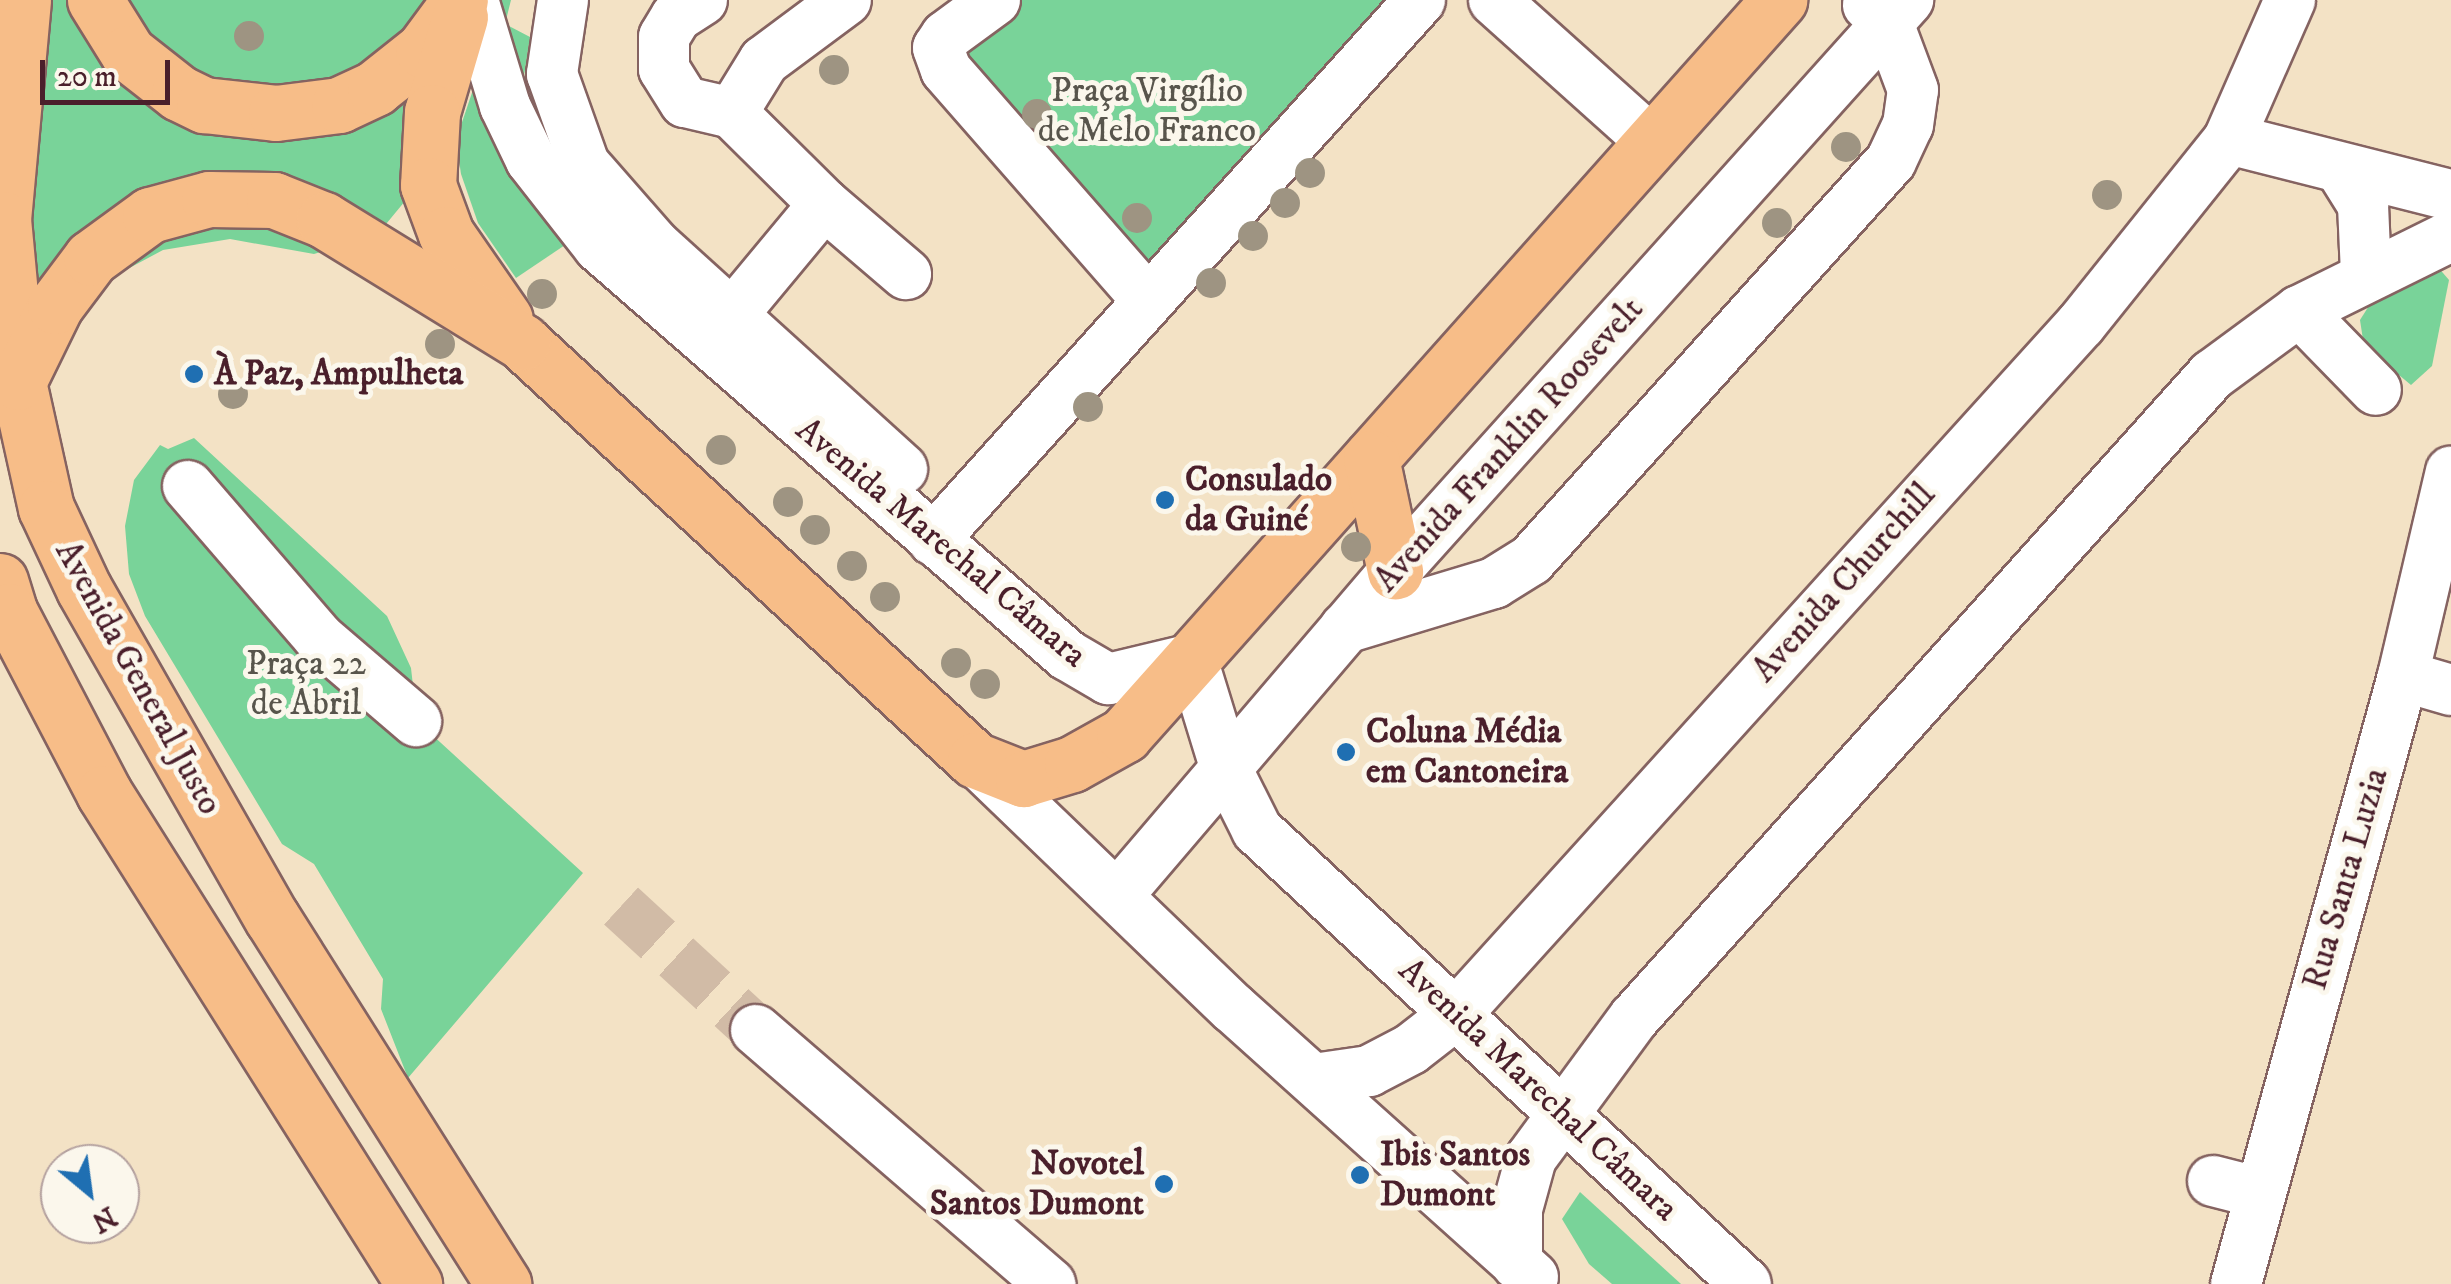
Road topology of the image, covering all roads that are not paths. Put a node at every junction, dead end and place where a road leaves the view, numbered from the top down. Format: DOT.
graph roads {
  1 [pos="23,0"];
  2 [pos="95,0"];
  3 [pos="466,0"];
  4 [pos="563,0"];
  5 [pos="702,0"];
  6 [pos="846,0"];
  7 [pos="996,0"];
  8 [pos="1420,0"];
  9 [pos="1494,0"];
  10 [pos="1779,0"];
  11 [pos="2290,0"];
  12 [pos="1886,8"];
  13 [pos="732,114"];
  14 [pos="2229,139"];
  15 [pos="1651,141"];
  16 [pos="2340,168"];
  17 [pos="2451,195"];
  18 [pos="824,204"];
  19 [pos="2451,236"];
  20 [pos="906,274"];
  21 [pos="2366,274"];
  22 [pos="1148,301"];
  23 [pos="2299,311"];
  24 [pos="732,316"];
  25 [pos="522,342"];
  26 [pos="18,382"];
  27 [pos="2376,390"];
  28 [pos="1371,458"];
  29 [pos="2451,472"];
  30 [pos="188,486"];
  31 [pos="944,528"];
  32 [pos="1396,571"];
  33 [pos="0,581"];
  34 [pos="1345,628"];
  35 [pos="1192,659"];
  36 [pos="2403,676"];
  37 [pos="0,683"];
  38 [pos="2451,690"];
  39 [pos="416,721"];
  40 [pos="974,760"];
  41 [pos="1225,766"];
  42 [pos="104,793"];
  43 [pos="1117,896"];
  44 [pos="1456,1014"];
  45 [pos="756,1030"];
  46 [pos="1314,1079"];
  47 [pos="1564,1114"];
  48 [pos="1033,1269"];
  49 [pos="1520,1277"];
  50 [pos="414,1284"];
  51 [pos="503,1284"];
  52 [pos="1746,1284"];
  53 [pos="2236,1284"];
  1 -- 26 [label="main road, Avenida General Justo"];
  2 -- 3 [label="main road"];
  3 -- 25 [label="main road"];
  3 -- 31 [label="street, Avenida Marechal Câmara"];
  4 -- 24 [label="street, Avenida Marechal Câmara"];
  5 -- 13 [label="street"];
  6 -- 13 [label="street"];
  7 -- 22 [label="street"];
  8 -- 22 [label="street"];
  9 -- 15 [label="street"];
  10 -- 15 [label="main road"];
  11 -- 14 [label="street, Avenida Churchill"];
  12 -- 32 [label="street, Avenida Franklin Roosevelt"];
  12 -- 34 [label="street"];
  13 -- 18 [label="street"];
  14 -- 16 [label="street"];
  14 -- 44 [label="street, Avenida Churchill"];
  15 -- 28 [label="main road"];
  16 -- 17 [label="street"];
  16 -- 21 [label="street"];
  18 -- 20 [label="street"];
  18 -- 24 [label="street"];
  19 -- 21 [label="street"];
  21 -- 23 [label="street"];
  22 -- 31 [label="street"];
  23 -- 27 [label="street"];
  23 -- 47 [label="street"];
  24 -- 31 [label="street, Avenida Marechal Câmara"];
  25 -- 26 [label="main road"];
  25 -- 40 [label="main road"];
  26 -- 51 [label="main road, Avenida General Justo"];
  28 -- 32 [label="main road"];
  28 -- 35 [label="main road"];
  29 -- 36 [label="street, Rua Santa Luzia"];
  30 -- 39 [label="street"];
  31 -- 35 [label="street, Avenida Marechal Câmara"];
  32 -- 34 [label="street, Avenida Franklin Roosevelt"];
  33 -- 42 [label="main road"];
  34 -- 41 [label="street, Avenida Franklin Roosevelt"];
  35 -- 40 [label="main road"];
  35 -- 41 [label="street, Avenida Marechal Câmara"];
  36 -- 38 [label="street"];
  36 -- 53 [label="street, Rua Santa Luzia"];
  37 -- 42 [label="main road"];
  40 -- 43 [label="street"];
  41 -- 43 [label="street, Avenida Franklin Roosevelt"];
  41 -- 44 [label="street, Avenida Marechal Câmara"];
  42 -- 50 [label="main road"];
  43 -- 46 [label="street"];
  44 -- 46 [label="street, Avenida Churchill"];
  44 -- 47 [label="street, Avenida Marechal Câmara"];
  45 -- 48 [label="street"];
  46 -- 49 [label="street"];
  47 -- 49 [label="street"];
  47 -- 52 [label="street, Avenida Marechal Câmara"];
}
